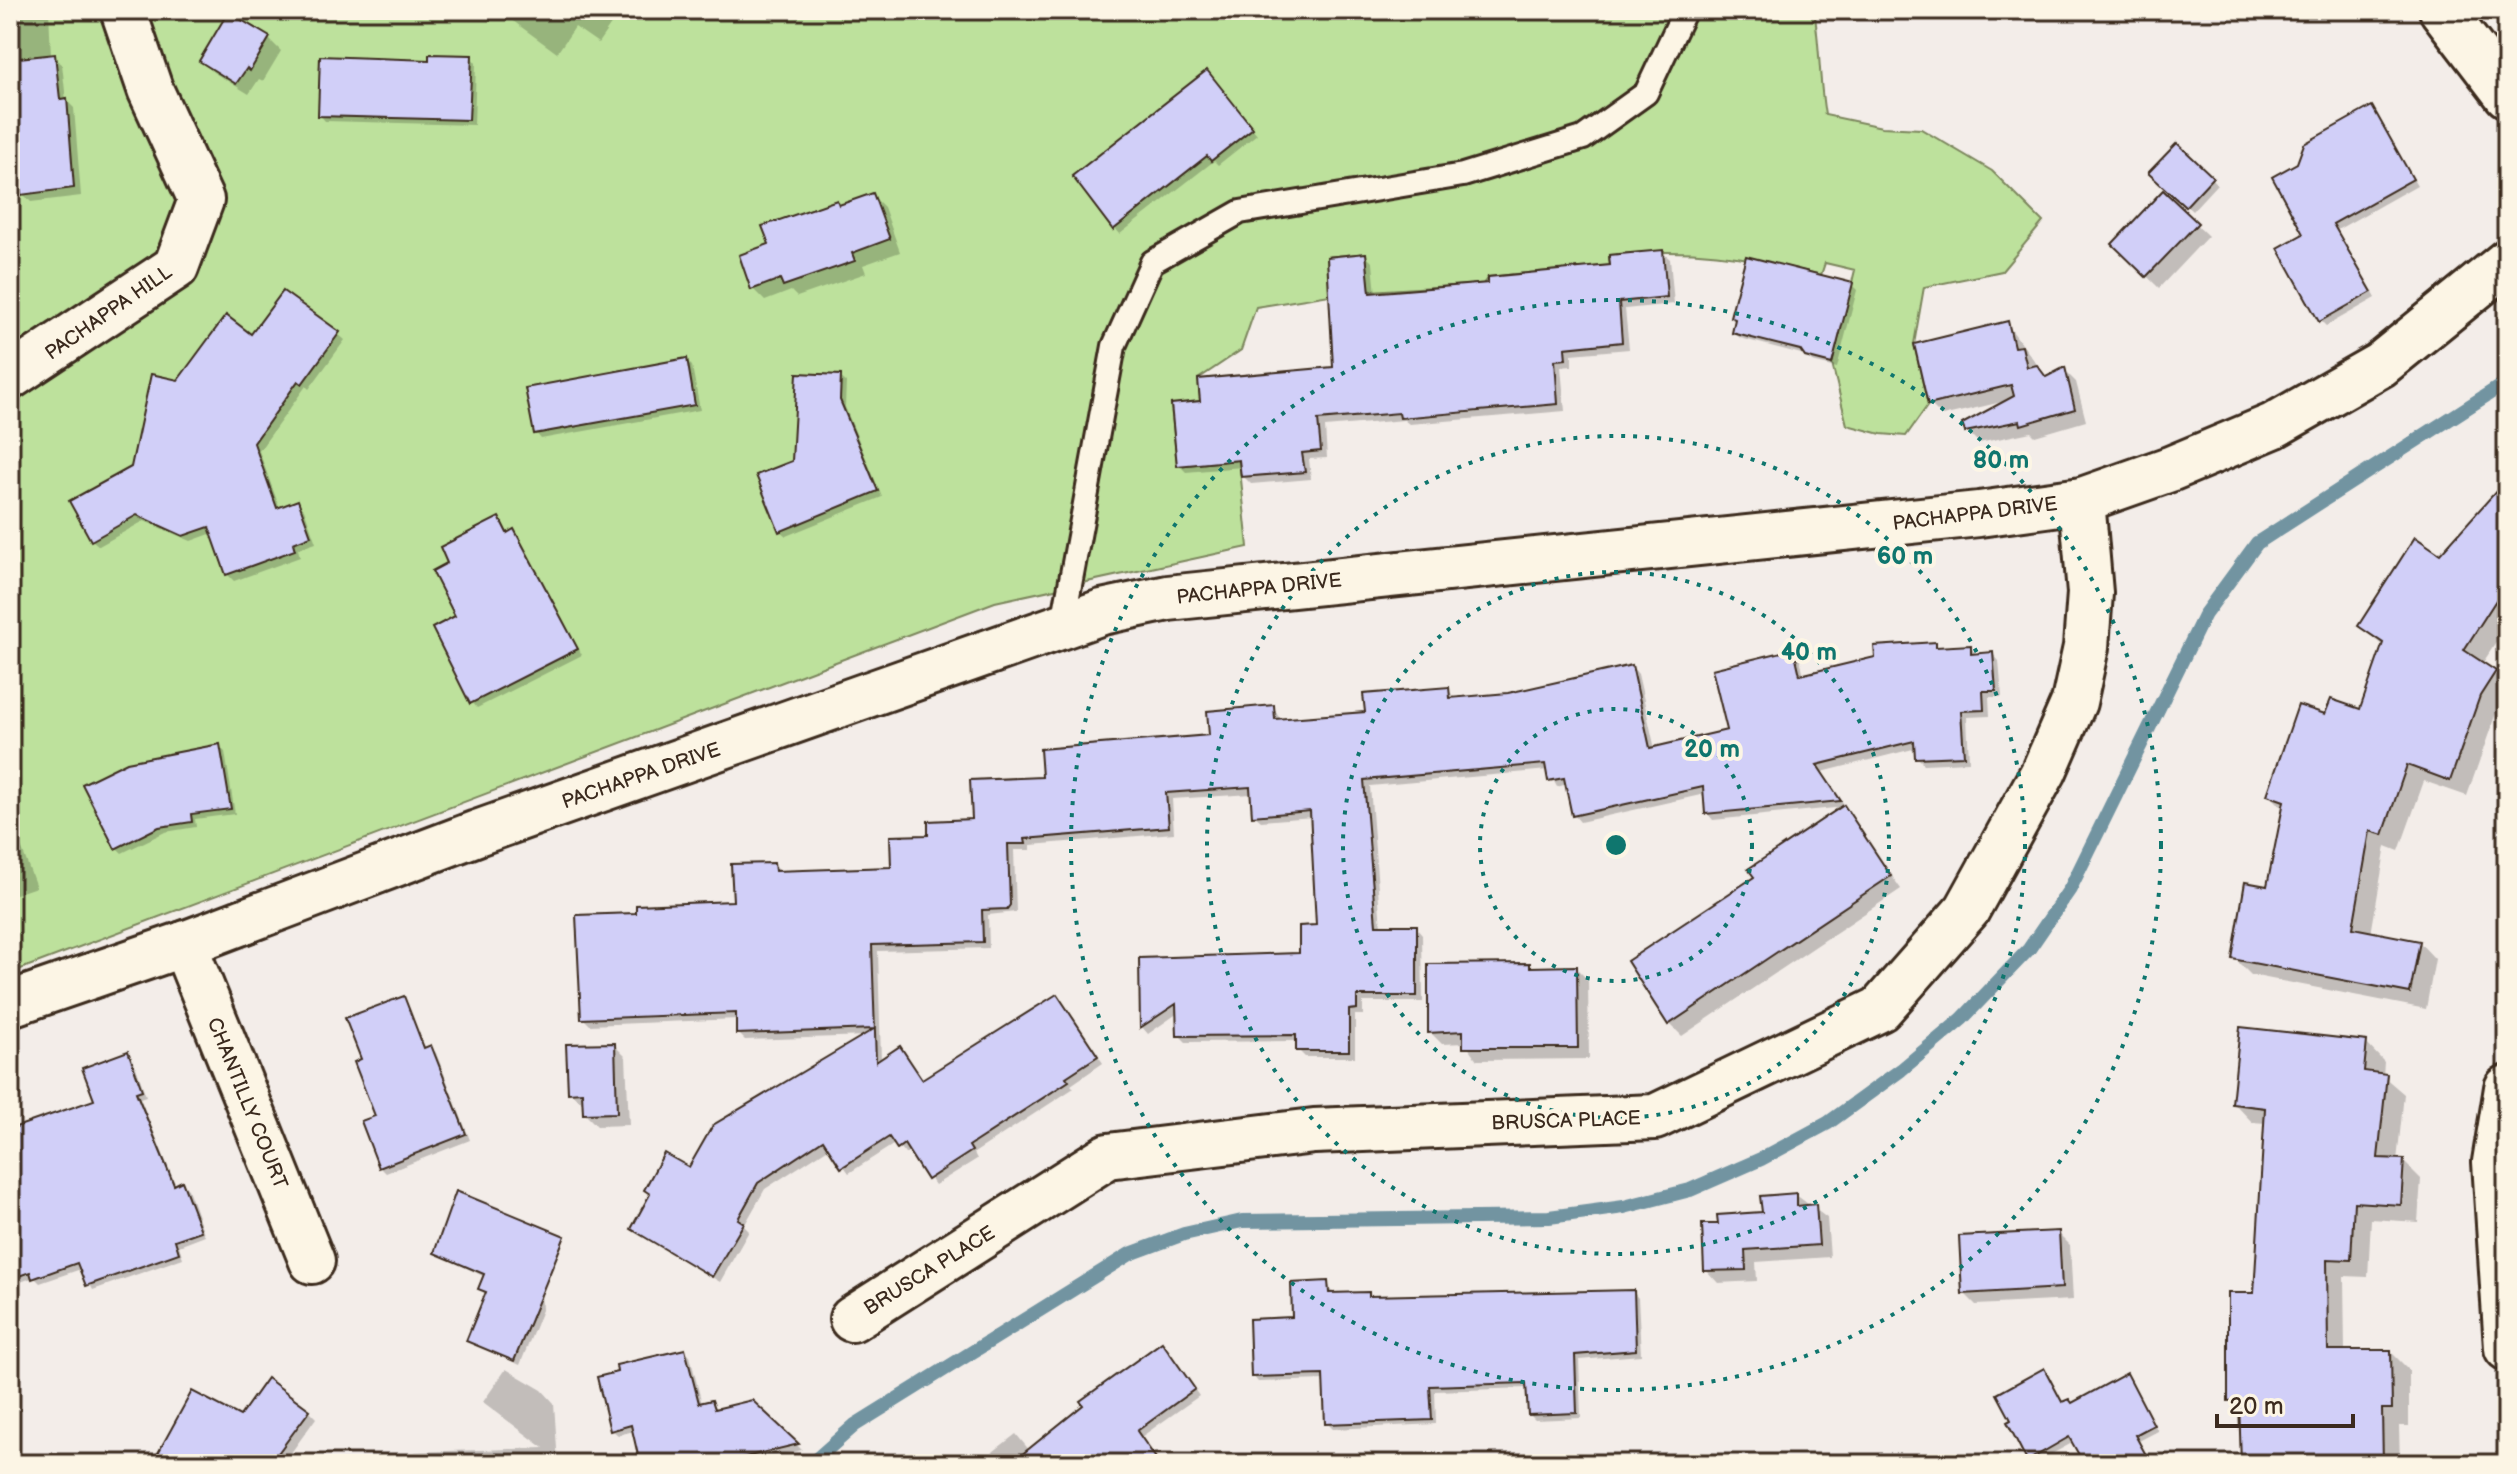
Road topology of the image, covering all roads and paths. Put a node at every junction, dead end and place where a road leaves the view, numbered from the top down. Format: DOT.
graph roads {
  1 [pos="123,10"];
  2 [pos="1685,10"];
  3 [pos="2442,10"];
  4 [pos="2507,95"];
  5 [pos="2507,262"];
  6 [pos="10,377"];
  7 [pos="2082,500"];
  8 [pos="1063,623"];
  9 [pos="184,944"];
  10 [pos="10,1004"];
  11 [pos="2507,1088"];
  12 [pos="312,1261"];
  13 [pos="852,1319"];
  14 [pos="2507,1348"];
  1 -- 6 [label="street, PACHAPPA HILL"];
  2 -- 8 [label="lane"];
  3 -- 4 [label="street"];
  5 -- 7 [label="street, PACHAPPA DRIVE"];
  7 -- 8 [label="street, PACHAPPA DRIVE"];
  7 -- 13 [label="street, BRUSCA PLACE"];
  8 -- 9 [label="street, PACHAPPA DRIVE"];
  9 -- 10 [label="street, PACHAPPA DRIVE"];
  9 -- 12 [label="street, CHANTILLY COURT"];
  11 -- 14 [label="street"];
}
